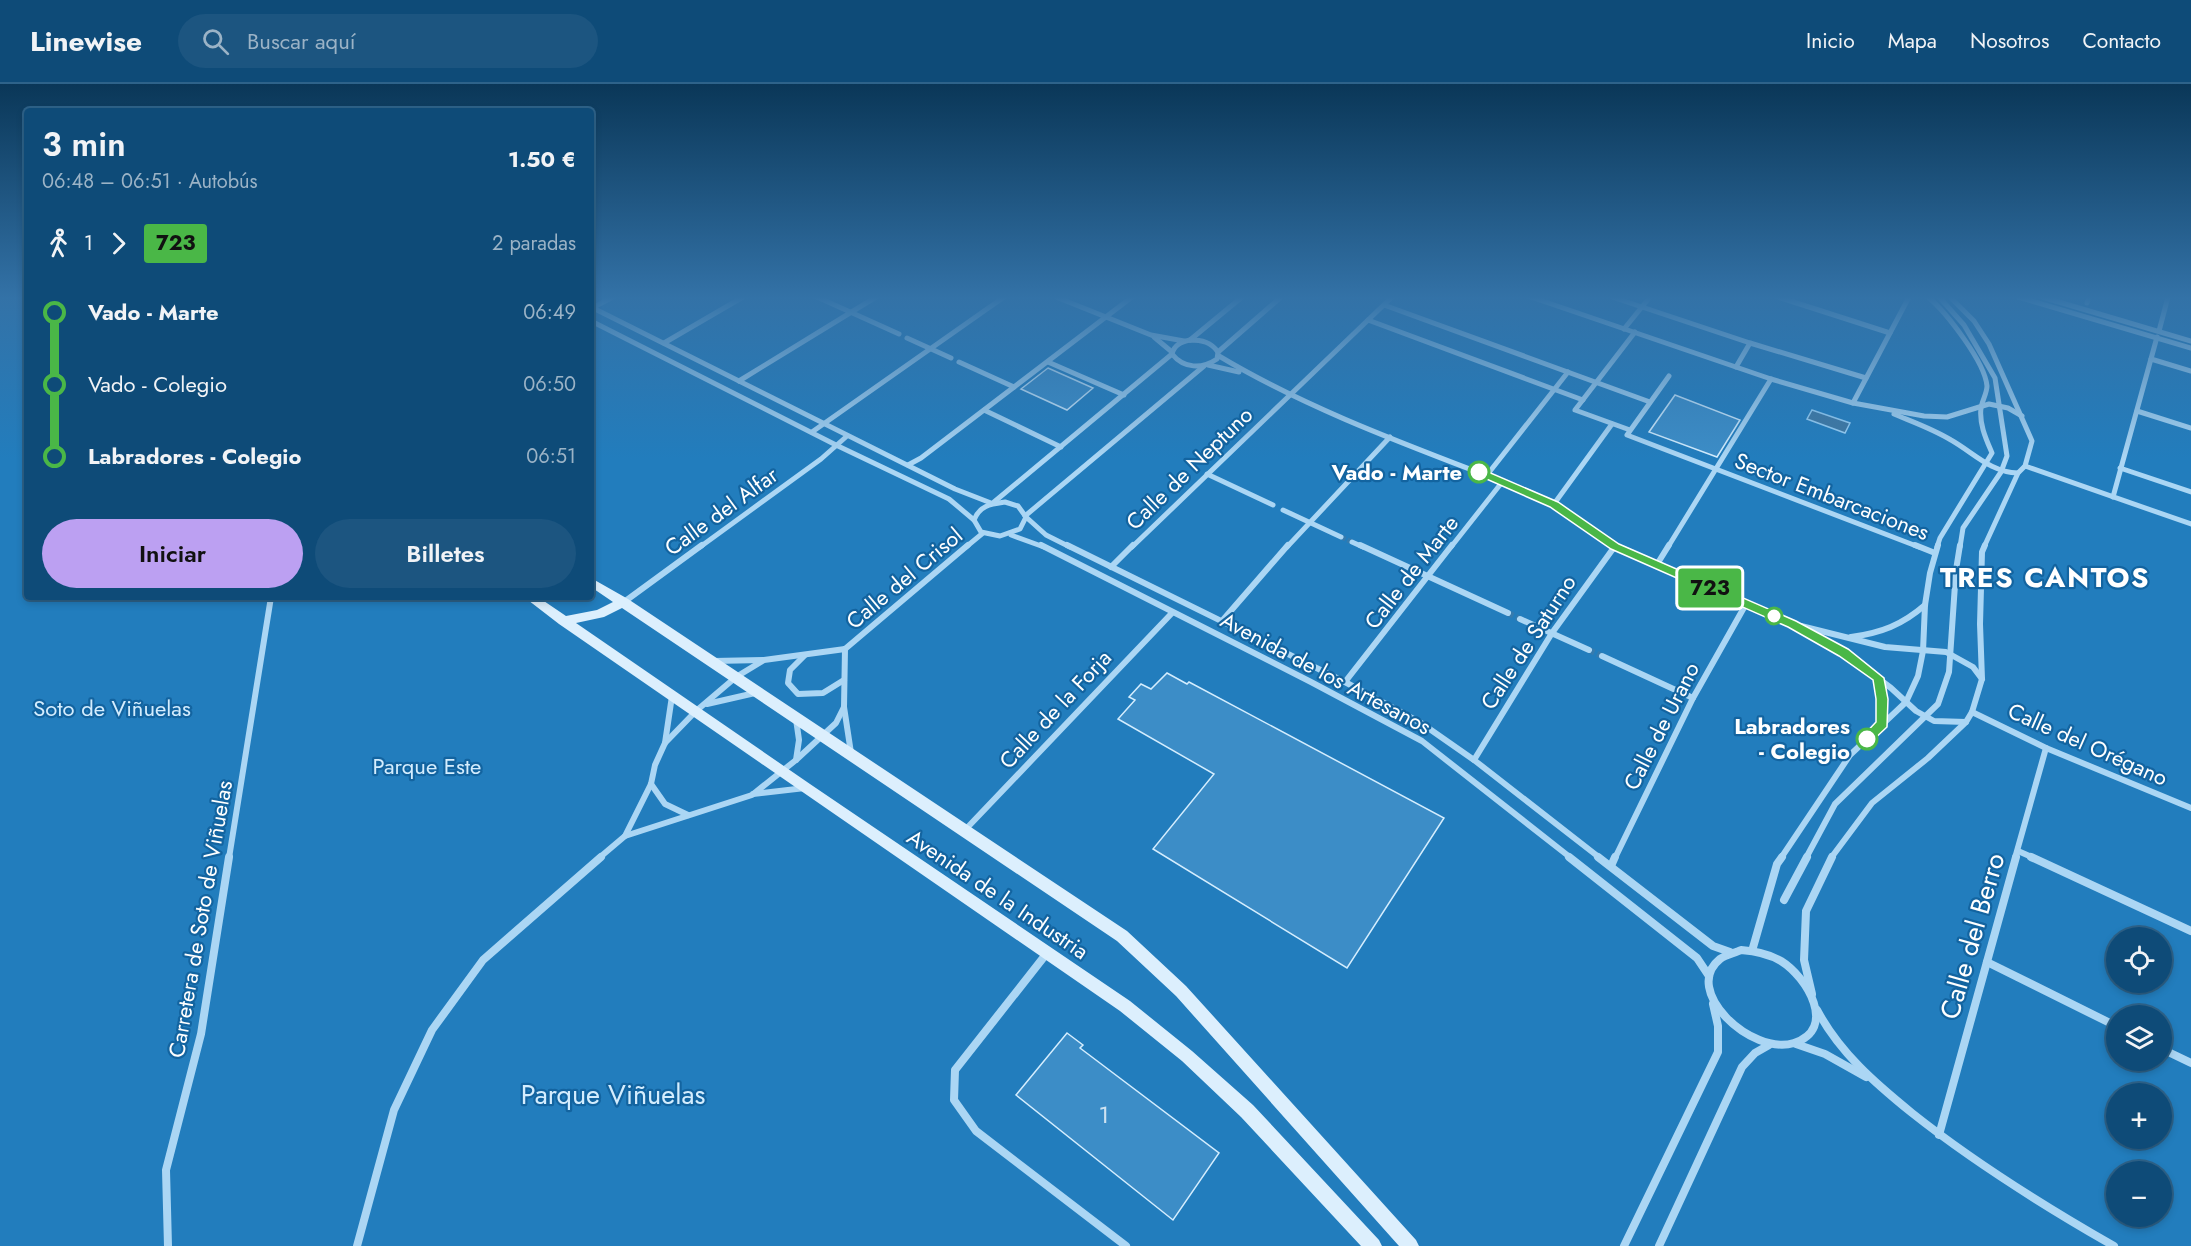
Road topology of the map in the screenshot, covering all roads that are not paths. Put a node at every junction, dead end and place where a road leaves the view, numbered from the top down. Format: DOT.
graph roads {
  1 [pos="651,351"];
  2 [pos="679,351"];
  3 [pos="788,351"];
  4 [pos="926,351"];
  5 [pos="937,351"];
  6 [pos="1062,351"];
  7 [pos="1216,351"];
  8 [pos="1221,351"];
  9 [pos="1335,351"];
  10 [pos="1452,351"];
  11 [pos="1511,351"];
  12 [pos="1620,351"];
  13 [pos="1690,351"];
  14 [pos="1745,351"];
  15 [pos="1777,351"];
  16 [pos="1880,351"];
  17 [pos="1970,351"];
  18 [pos="1981,351"];
  19 [pos="1992,351"];
  20 [pos="2153,351"];
  21 [pos="1172,353"];
  22 [pos="1218,354"];
  23 [pos="951,358"];
  24 [pos="2151,359"];
  25 [pos="959,362"];
  26 [pos="1048,362"];
  27 [pos="1206,365"];
  28 [pos="1736,367"];
  29 [pos="2191,371"];
  30 [pos="1568,372"];
  31 [pos="1248,375"];
  32 [pos="1669,376"];
  33 [pos="1866,378"];
  34 [pos="1771,379"];
  35 [pos="739,381"];
  36 [pos="1596,382"];
  37 [pos="1014,387"];
  38 [pos="1554,389"];
  39 [pos="1290,393"];
  40 [pos="1124,395"];
  41 [pos="1583,400"];
  42 [pos="1650,402"];
  43 [pos="1853,403"];
  44 [pos="2001,406"];
  45 [pos="1981,408"];
  46 [pos="984,410"];
  47 [pos="1883,410"];
  48 [pos="2136,411"];
  49 [pos="2022,417"];
  50 [pos="825,424"];
  51 [pos="1612,424"];
  52 [pos="2191,428"];
  53 [pos="1630,430"];
  54 [pos="812,432"];
  55 [pos="848,436"];
  56 [pos="1390,436"];
  57 [pos="838,446"];
  58 [pos="1061,447"];
  59 [pos="908,465"];
  60 [pos="1986,465"];
  61 [pos="2025,466"];
  62 [pos="2120,468"];
  63 [pos="1716,470"];
  64 [pos="2001,472"];
  65 [pos="2018,473"];
  66 [pos="1207,474"];
  67 [pos="1487,475"];
  68 [pos="1503,482"];
  69 [pos="2191,492"];
  70 [pos="2113,497"];
  71 [pos="992,503"];
  72 [pos="1554,504"];
  73 [pos="1273,505"];
  74 [pos="1283,510"];
  75 [pos="1025,517"];
  76 [pos="974,520"];
  77 [pos="1309,522"];
  78 [pos="2191,524"];
  79 [pos="983,533"];
  80 [pos="1010,535"];
  81 [pos="1341,537"];
  82 [pos="1352,542"];
  83 [pos="1615,546"];
  84 [pos="1935,554"];
  85 [pos="1656,566"];
  86 [pos="1112,567"];
  87 [pos="1428,576"];
  88 [pos="594,584"];
  89 [pos="271,600"];
  90 [pos="534,600"];
  91 [pos="624,602"];
  92 [pos="1746,604"];
  93 [pos="1925,604"];
  94 [pos="1172,613"];
  95 [pos="1508,613"];
  96 [pos="1520,619"];
  97 [pos="563,621"];
  98 [pos="1222,621"];
  99 [pos="1792,624"];
  100 [pos="1551,633"];
  101 [pos="1846,637"];
  102 [pos="845,649"];
  103 [pos="1589,650"];
  104 [pos="1923,651"];
  105 [pos="1950,654"];
  106 [pos="804,656"];
  107 [pos="1602,656"];
  108 [pos="764,660"];
  109 [pos="712,662"];
  110 [pos="736,677"];
  111 [pos="1878,678"];
  112 [pos="1982,679"];
  113 [pos="844,680"];
  114 [pos="1345,682"];
  115 [pos="759,693"];
  116 [pos="672,696"];
  117 [pos="1693,698"];
  118 [pos="1906,702"];
  119 [pos="844,707"];
  120 [pos="700,708"];
  121 [pos="1972,712"];
  122 [pos="1925,716"];
  123 [pos="796,717"];
  124 [pos="1965,723"];
  125 [pos="1882,724"];
  126 [pos="824,735"];
  127 [pos="665,744"];
  128 [pos="2046,748"];
  129 [pos="851,753"];
  130 [pos="796,760"];
  131 [pos="1474,760"];
  132 [pos="781,772"];
  133 [pos="651,784"];
  134 [pos="805,789"];
  135 [pos="752,795"];
  136 [pos="2191,808"];
  137 [pos="688,815"];
  138 [pos="965,830"];
  139 [pos="625,836"];
  140 [pos="2018,851"];
  141 [pos="1611,866"];
  142 [pos="1784,900"];
  143 [pos="2191,930"];
  144 [pos="1752,951"];
  145 [pos="1730,952"];
  146 [pos="1047,953"];
  147 [pos="1987,962"];
  148 [pos="1709,976"];
  149 [pos="1812,994"];
  150 [pos="1711,997"];
  151 [pos="1817,1010"];
  152 [pos="2106,1021"];
  153 [pos="1796,1044"];
  154 [pos="1769,1045"];
  155 [pos="2172,1054"];
  156 [pos="2191,1063"];
  157 [pos="1875,1082"];
  158 [pos="1939,1135"];
  159 [pos="168,1246"];
  160 [pos="357,1246"];
  161 [pos="1126,1246"];
  162 [pos="1373,1246"];
  163 [pos="1410,1246"];
  164 [pos="1624,1246"];
  165 [pos="1659,1246"];
  166 [pos="2114,1246"];
  1 -- 54 [label="street"];
  2 -- 35 [label="street"];
  3 -- 35 [label="street"];
  4 -- 50 [label="street"];
  5 -- 23 [label="street"];
  6 -- 26 [label="street"];
  7 -- 22 [label="street"];
  8 -- 22 [label="street"];
  9 -- 39 [label="street"];
  10 -- 38 [label="street"];
  11 -- 30 [label="street"];
  12 -- 36 [label="street"];
  13 -- 28 [label="street"];
  14 -- 28 [label="street"];
  15 -- 33 [label="street"];
  16 -- 33 [label="street"];
  17 -- 45 [label="street"];
  18 -- 44 [label="street"];
  19 -- 49 [label="street"];
  20 -- 24 [label="street"];
  21 -- 27 [label="street"];
  21 -- 40 [label="street"];
  22 -- 27 [label="street"];
  22 -- 31 [label="street"];
  24 -- 29 [label="street"];
  24 -- 48 [label="street"];
  25 -- 37 [label="street"];
  26 -- 37 [label="street"];
  26 -- 40 [label="street"];
  27 -- 31 [label="street"];
  27 -- 75 [label="street"];
  28 -- 34 [label="street"];
  30 -- 36 [label="street"];
  30 -- 38 [label="street"];
  31 -- 39 [label="street"];
  32 -- 42 [label="street"];
  33 -- 43 [label="street"];
  34 -- 43 [label="street"];
  34 -- 63 [label="street, Sector Embarcaciones"];
  35 -- 50 [label="street"];
  36 -- 41 [label="street"];
  36 -- 42 [label="street"];
  37 -- 46 [label="street"];
  38 -- 41 [label="street"];
  38 -- 67 [label="street"];
  39 -- 56 [label="street"];
  39 -- 66 [label="street, Calle de Neptuno"];
  40 -- 58 [label="street"];
  41 -- 51 [label="street, Sector Embarcaciones"];
  42 -- 53 [label="street"];
  43 -- 47 [label="street"];
  44 -- 45 [label="street"];
  44 -- 49 [label="street"];
  44 -- 64 [label="street"];
  45 -- 47 [label="street"];
  45 -- 60 [label="street"];
  46 -- 58 [label="street"];
  46 -- 59 [label="street"];
  47 -- 60 [label="street"];
  48 -- 52 [label="street"];
  48 -- 62 [label="street"];
  49 -- 61 [label="street"];
  50 -- 54 [label="street"];
  50 -- 55 [label="street"];
  51 -- 53 [label="street, Sector Embarcaciones"];
  51 -- 72 [label="street"];
  53 -- 63 [label="street, Sector Embarcaciones"];
  54 -- 57 [label="street"];
  55 -- 57 [label="street"];
  55 -- 59 [label="street"];
  56 -- 67 [label="street"];
  56 -- 77 [label="street"];
  57 -- 76 [label="street"];
  57 -- 91 [label="street, Calle del Alfar"];
  58 -- 71 [label="street"];
  59 -- 71 [label="street"];
  60 -- 64 [label="street"];
  60 -- 84 [label="street"];
  61 -- 65 [label="street"];
  61 -- 70 [label="street"];
  62 -- 69 [label="street"];
  62 -- 70 [label="street"];
  63 -- 84 [label="street, Sector Embarcaciones"];
  63 -- 85 [label="street, Sector Embarcaciones"];
  64 -- 65 [label="street"];
  64 -- 105 [label="street"];
  65 -- 112 [label="street"];
  66 -- 73 [label="street"];
  66 -- 86 [label="street, Calle de Neptuno"];
  67 -- 68 [label="street"];
  68 -- 72 [label="street"];
  68 -- 87 [label="street, Calle de Marte"];
  70 -- 78 [label="street"];
  71 -- 75 [label="street"];
  71 -- 76 [label="street"];
  72 -- 83 [label="street"];
  74 -- 77 [label="street"];
  75 -- 80 [label="street"];
  75 -- 86 [label="street, Avenida de los Artesanos"];
  76 -- 79 [label="street"];
  77 -- 81 [label="street"];
  77 -- 98 [label="street"];
  79 -- 80 [label="street"];
  79 -- 102 [label="street, Calle del Crisol"];
  80 -- 94 [label="street, Avenida de los Artesanos"];
  82 -- 87 [label="street"];
  83 -- 85 [label="street"];
  83 -- 100 [label="street, Calle de Saturno"];
  84 -- 93 [label="street"];
  85 -- 92 [label="street"];
  86 -- 98 [label="street, Avenida de los Artesanos"];
  87 -- 95 [label="street"];
  87 -- 114 [label="street, Calle de Marte"];
  88 -- 91 [label="street, Avenida de la Industria"];
  89 -- 159 [label="street, Carretera de Soto de Viñuelas"];
  90 -- 97 [label="street, Avenida de la Industria"];
  91 -- 97 [label="street"];
  91 -- 109 [label="street, Avenida de la Industria"];
  92 -- 99 [label="street"];
  92 -- 117 [label="street, Calle de Urano"];
  93 -- 101 [label="street"];
  93 -- 104 [label="street"];
  94 -- 138 [label="street, Calle de la Forja"];
  94 -- 148 [label="street, Avenida de los Artesanos"];
  96 -- 100 [label="street"];
  97 -- 116 [label="street, Avenida de la Industria"];
  98 -- 114 [label="street, Avenida de los Artesanos"];
  99 -- 101 [label="street"];
  99 -- 111 [label="street"];
  100 -- 103 [label="street"];
  100 -- 131 [label="street, Calle de Saturno"];
  101 -- 104 [label="street"];
  102 -- 106 [label="street"];
  102 -- 113 [label="street"];
  104 -- 105 [label="street"];
  104 -- 118 [label="street"];
  105 -- 112 [label="street"];
  105 -- 122 [label="street"];
  106 -- 108 [label="street"];
  106 -- 113 [label="street"];
  107 -- 117 [label="street"];
  108 -- 109 [label="street"];
  108 -- 110 [label="street"];
  109 -- 110 [label="street, Avenida de la Industria"];
  110 -- 115 [label="street, Avenida de la Industria"];
  110 -- 120 [label="street"];
  111 -- 118 [label="street"];
  111 -- 125 [label="street"];
  112 -- 121 [label="street"];
  113 -- 119 [label="street"];
  114 -- 131 [label="street, Avenida de los Artesanos"];
  115 -- 120 [label="street"];
  115 -- 123 [label="street, Avenida de la Industria"];
  116 -- 120 [label="street, Avenida de la Industria"];
  116 -- 127 [label="street"];
  117 -- 141 [label="street, Calle de Urano"];
  118 -- 122 [label="street"];
  118 -- 125 [label="street"];
  119 -- 126 [label="street"];
  119 -- 129 [label="street"];
  120 -- 127 [label="street"];
  120 -- 132 [label="street, Avenida de la Industria"];
  121 -- 124 [label="street"];
  121 -- 128 [label="street, Calle del Orégano"];
  122 -- 124 [label="street"];
  122 -- 142 [label="street"];
  123 -- 126 [label="street, Avenida de la Industria"];
  123 -- 130 [label="street"];
  124 -- 149 [label="street"];
  125 -- 144 [label="street"];
  126 -- 129 [label="street, Avenida de la Industria"];
  126 -- 130 [label="street"];
  127 -- 133 [label="street"];
  128 -- 136 [label="street, Calle del Orégano"];
  128 -- 140 [label="street, Calle del Berro"];
  129 -- 138 [label="street, Avenida de la Industria"];
  130 -- 132 [label="street"];
  131 -- 141 [label="street, Avenida de los Artesanos"];
  132 -- 134 [label="street, Avenida de la Industria"];
  132 -- 135 [label="street"];
  133 -- 137 [label="street"];
  133 -- 139 [label="street"];
  134 -- 135 [label="street"];
  134 -- 146 [label="street, Avenida de la Industria"];
  135 -- 137 [label="street"];
  137 -- 139 [label="street"];
  138 -- 163 [label="street, Avenida de la Industria"];
  139 -- 160 [label="street"];
  140 -- 143 [label="street"];
  140 -- 147 [label="street, Calle del Berro"];
  141 -- 145 [label="street, Avenida de los Artesanos"];
  144 -- 145 [label="street"];
  144 -- 149 [label="street"];
  145 -- 148 [label="street"];
  146 -- 161 [label="street"];
  146 -- 162 [label="street, Avenida de la Industria"];
  147 -- 152 [label="street"];
  147 -- 158 [label="street, Calle del Berro"];
  148 -- 150 [label="street"];
  149 -- 151 [label="street"];
  150 -- 154 [label="street"];
  150 -- 164 [label="street"];
  151 -- 153 [label="street"];
  151 -- 157 [label="street"];
  153 -- 154 [label="street"];
  153 -- 157 [label="street"];
  154 -- 165 [label="street"];
  155 -- 156 [label="street"];
  157 -- 158 [label="street"];
  158 -- 166 [label="street"];
}
